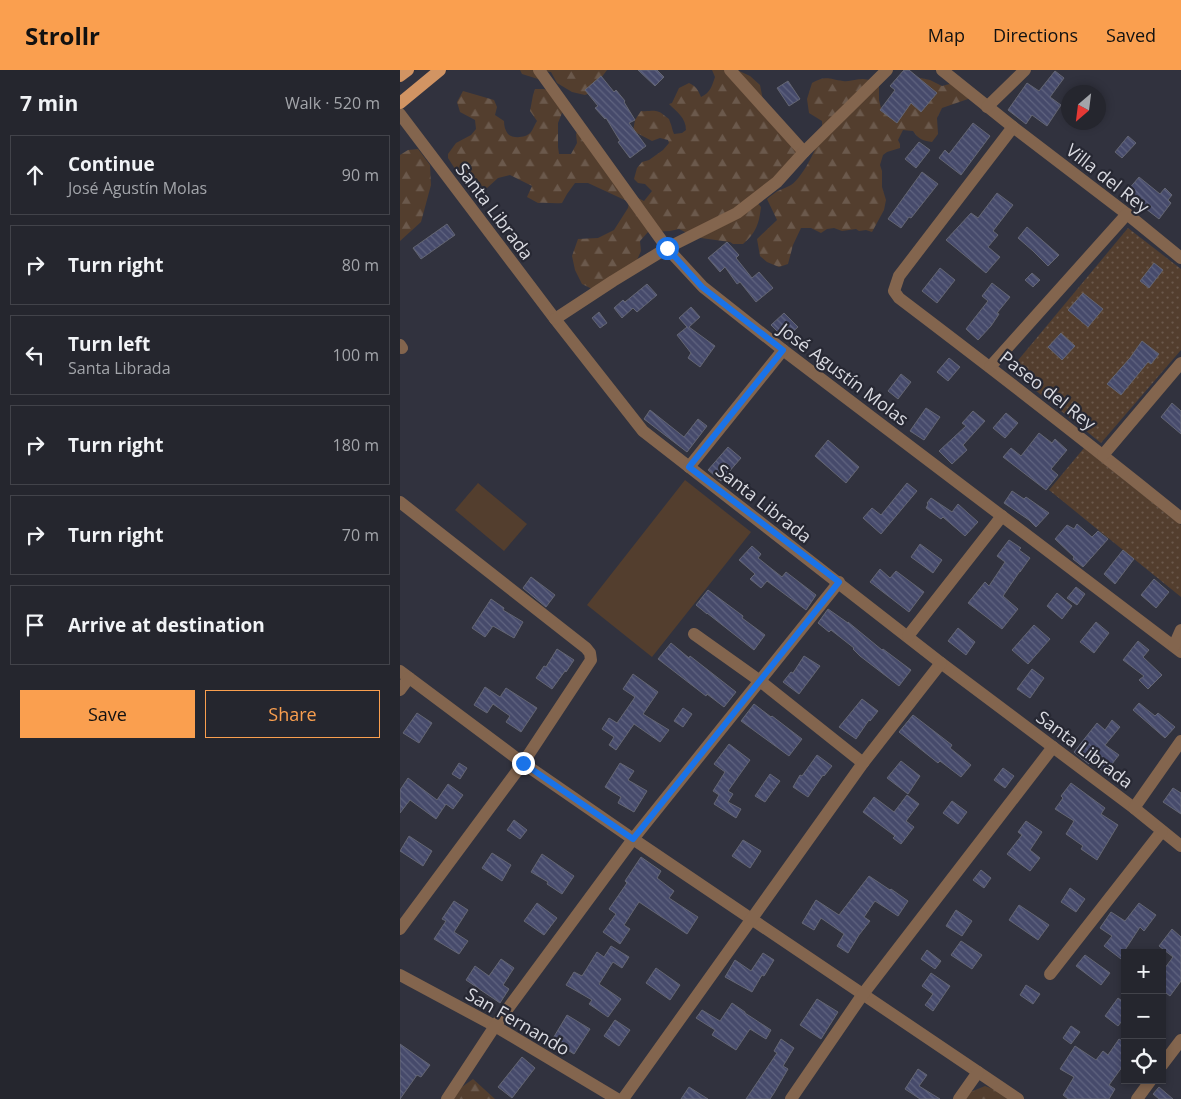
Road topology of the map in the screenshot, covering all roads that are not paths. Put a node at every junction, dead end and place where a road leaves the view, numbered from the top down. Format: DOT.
graph roads {
  1 [pos="408,70"];
  2 [pos="440,70"];
  3 [pos="539,70"];
  4 [pos="730,70"];
  5 [pos="887,70"];
  6 [pos="942,70"];
  7 [pos="1025,70"];
  8 [pos="400,76"];
  9 [pos="400,103"];
  10 [pos="988,107"];
  11 [pos="400,114"];
  12 [pos="1012,128"];
  13 [pos="804,152"];
  14 [pos="1127,214"];
  15 [pos="667,248"];
  16 [pos="1181,258"];
  17 [pos="555,319"];
  18 [pos="783,350"];
  19 [pos="1181,363"];
  20 [pos="990,367"];
  21 [pos="1103,455"];
  22 [pos="689,467"];
  23 [pos="400,502"];
  24 [pos="1002,516"];
  25 [pos="1181,518"];
  26 [pos="839,582"];
  27 [pos="1181,630"];
  28 [pos="694,634"];
  29 [pos="908,636"];
  30 [pos="1177,649"];
  31 [pos="941,663"];
  32 [pos="405,674"];
  33 [pos="760,681"];
  34 [pos="400,690"];
  35 [pos="1181,741"];
  36 [pos="1053,747"];
  37 [pos="523,763"];
  38 [pos="864,763"];
  39 [pos="1134,808"];
  40 [pos="1162,831"];
  41 [pos="633,839"];
  42 [pos="1181,846"];
  43 [pos="751,919"];
  44 [pos="400,929"];
  45 [pos="1050,974"];
  46 [pos="400,975"];
  47 [pos="864,994"];
  48 [pos="495,1026"];
  49 [pos="1181,1040"];
  50 [pos="1166,1060"];
  51 [pos="978,1072"];
  52 [pos="1148,1084"];
  53 [pos="447,1099"];
  54 [pos="617,1099"];
  55 [pos="623,1099"];
  56 [pos="791,1099"];
  57 [pos="959,1099"];
  58 [pos="1018,1099"];
  59 [pos="1137,1099"];
  1 -- 8 [label="main road"];
  2 -- 9 [label="main road"];
  3 -- 15 [label="street, José Agustín Molas"];
  4 -- 13 [label="street"];
  5 -- 13 [label="street"];
  6 -- 10 [label="street, Villa del Rey"];
  7 -- 10 [label="street"];
  10 -- 12 [label="street, Villa del Rey"];
  11 -- 17 [label="street, Santa Librada"];
  12 -- 14 [label="street, Villa del Rey"];
  12 -- 20 [label="street, Paseo del Rey"];
  13 -- 15 [label="street"];
  14 -- 16 [label="street, Villa del Rey"];
  14 -- 20 [label="street"];
  15 -- 17 [label="street"];
  15 -- 18 [label="street, José Agustín Molas"];
  17 -- 22 [label="street, Santa Librada"];
  18 -- 22 [label="street"];
  18 -- 24 [label="street, José Agustín Molas"];
  19 -- 21 [label="street"];
  20 -- 21 [label="street, Paseo del Rey"];
  21 -- 25 [label="street, Paseo del Rey"];
  22 -- 26 [label="street, Santa Librada"];
  23 -- 37 [label="street"];
  24 -- 29 [label="street"];
  24 -- 30 [label="street, José Agustín Molas"];
  26 -- 29 [label="street, Santa Librada"];
  26 -- 33 [label="street"];
  27 -- 30 [label="street"];
  28 -- 33 [label="street"];
  29 -- 31 [label="street, Santa Librada"];
  31 -- 36 [label="street, Santa Librada"];
  31 -- 38 [label="street"];
  32 -- 34 [label="street"];
  32 -- 37 [label="street"];
  33 -- 38 [label="street"];
  33 -- 41 [label="street"];
  35 -- 39 [label="street"];
  36 -- 39 [label="street, Santa Librada"];
  36 -- 47 [label="street"];
  37 -- 41 [label="street"];
  37 -- 44 [label="street"];
  38 -- 43 [label="street"];
  39 -- 40 [label="street, Santa Librada"];
  40 -- 42 [label="street, Santa Librada"];
  40 -- 45 [label="street"];
  41 -- 43 [label="street"];
  41 -- 48 [label="street"];
  43 -- 47 [label="street"];
  43 -- 55 [label="street"];
  46 -- 48 [label="street, San Fernando"];
  47 -- 51 [label="street"];
  47 -- 56 [label="street"];
  48 -- 53 [label="street"];
  48 -- 54 [label="street, San Fernando"];
  49 -- 50 [label="street"];
  51 -- 57 [label="street"];
  51 -- 58 [label="street"];
  52 -- 59 [label="street"];
}
